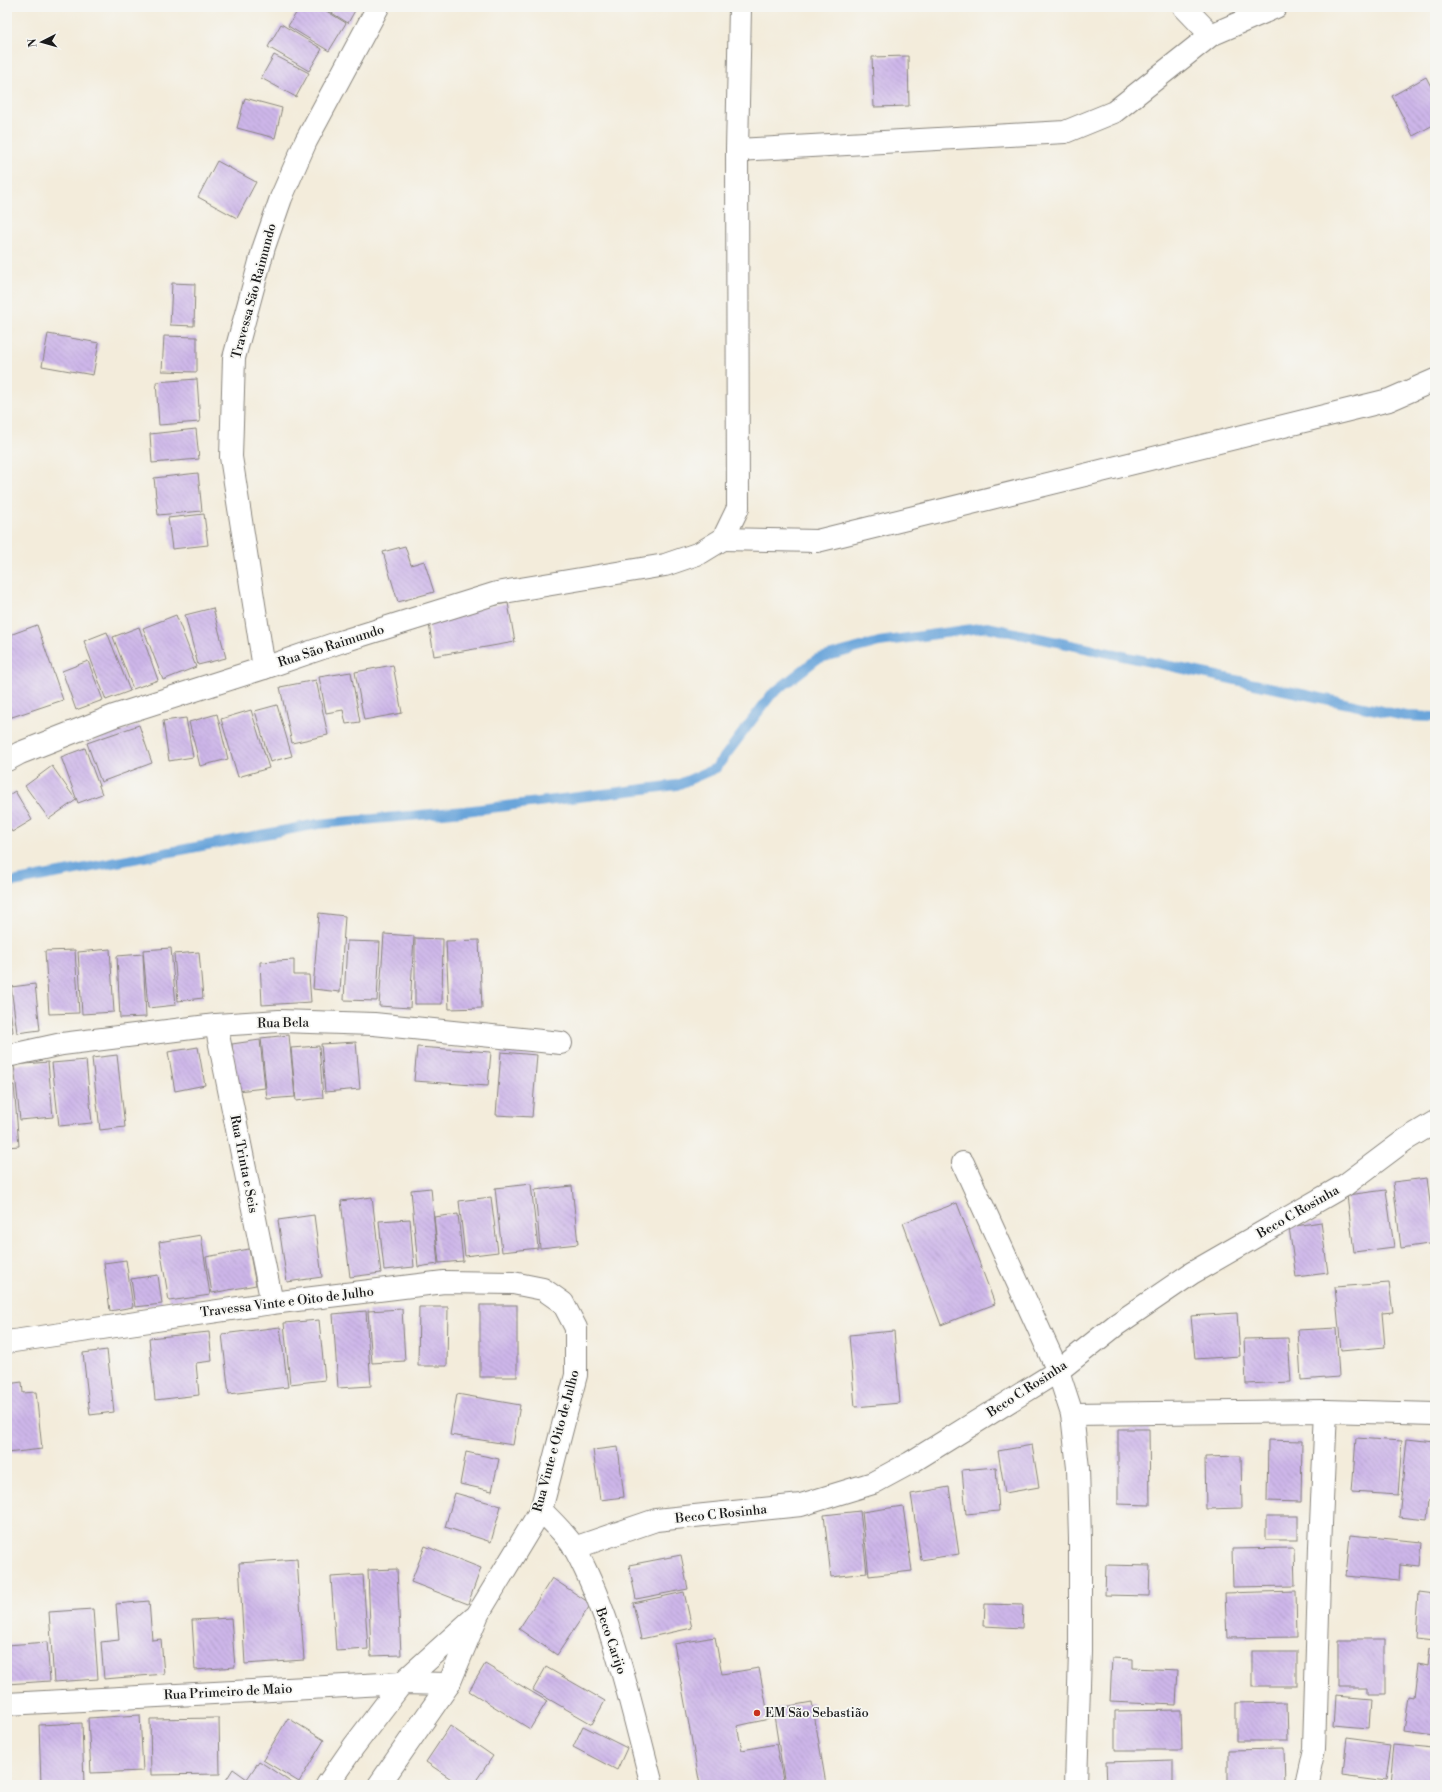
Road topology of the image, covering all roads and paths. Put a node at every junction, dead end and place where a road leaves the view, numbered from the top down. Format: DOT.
graph roads {
  1 [pos="378,7"];
  2 [pos="740,7"];
  3 [pos="1184,7"];
  4 [pos="1276,7"];
  5 [pos="1211,36"];
  6 [pos="737,150"];
  7 [pos="1435,380"];
  8 [pos="723,539"];
  9 [pos="264,668"];
  10 [pos="11,760"];
  11 [pos="216,1025"];
  12 [pos="560,1043"];
  13 [pos="7,1056"];
  14 [pos="1435,1122"];
  15 [pos="963,1163"];
  16 [pos="563,1302"];
  17 [pos="272,1303"];
  18 [pos="7,1342"];
  19 [pos="1058,1371"];
  20 [pos="1326,1411"];
  21 [pos="1072,1414"];
  22 [pos="1435,1414"];
  23 [pos="541,1510"];
  24 [pos="574,1548"];
  25 [pos="478,1614"];
  26 [pos="402,1683"];
  27 [pos="449,1684"];
  28 [pos="7,1704"];
  29 [pos="327,1785"];
  30 [pos="379,1785"];
  31 [pos="652,1785"];
  32 [pos="1076,1785"];
  33 [pos="1306,1785"];
  1 -- 9 [label="street, Travessa São Raimundo"];
  2 -- 6 [label="street"];
  3 -- 5 [label="street"];
  4 -- 5 [label="street"];
  5 -- 6 [label="street"];
  6 -- 8 [label="street"];
  7 -- 8 [label="street"];
  8 -- 9 [label="street, Rua São Raimundo"];
  9 -- 10 [label="street, Rua São Raimundo"];
  11 -- 12 [label="street, Rua Bela"];
  11 -- 13 [label="street, Rua Bela"];
  11 -- 17 [label="street, Rua Trinta e Seis"];
  14 -- 19 [label="street, Beco C Rosinha"];
  15 -- 19 [label="street"];
  16 -- 17 [label="street, Travessa Vinte e Oito de Julho"];
  16 -- 23 [label="street, Rua Vinte e Oito de Julho"];
  17 -- 18 [label="street, Travessa Vinte e Oito de Julho"];
  19 -- 21 [label="street"];
  19 -- 24 [label="street, Beco C Rosinha"];
  20 -- 21 [label="street"];
  20 -- 22 [label="street"];
  20 -- 33 [label="street"];
  21 -- 32 [label="street"];
  23 -- 24 [label="street, Beco Carijo"];
  23 -- 25 [label="street, Rua Vinte e Oito de Julho"];
  24 -- 31 [label="street, Beco Carijo"];
  25 -- 26 [label="street, Rua Vinte e Oito de Julho"];
  25 -- 27 [label="street, Rua Vinte e Oito de Julho"];
  26 -- 27 [label="street, Rua Primeiro de Maio"];
  26 -- 28 [label="street, Rua Primeiro de Maio"];
  26 -- 29 [label="street, Rua Vinte e Oito de Julho"];
  27 -- 30 [label="street, Rua Vinte e Oito de Julho"];
}
